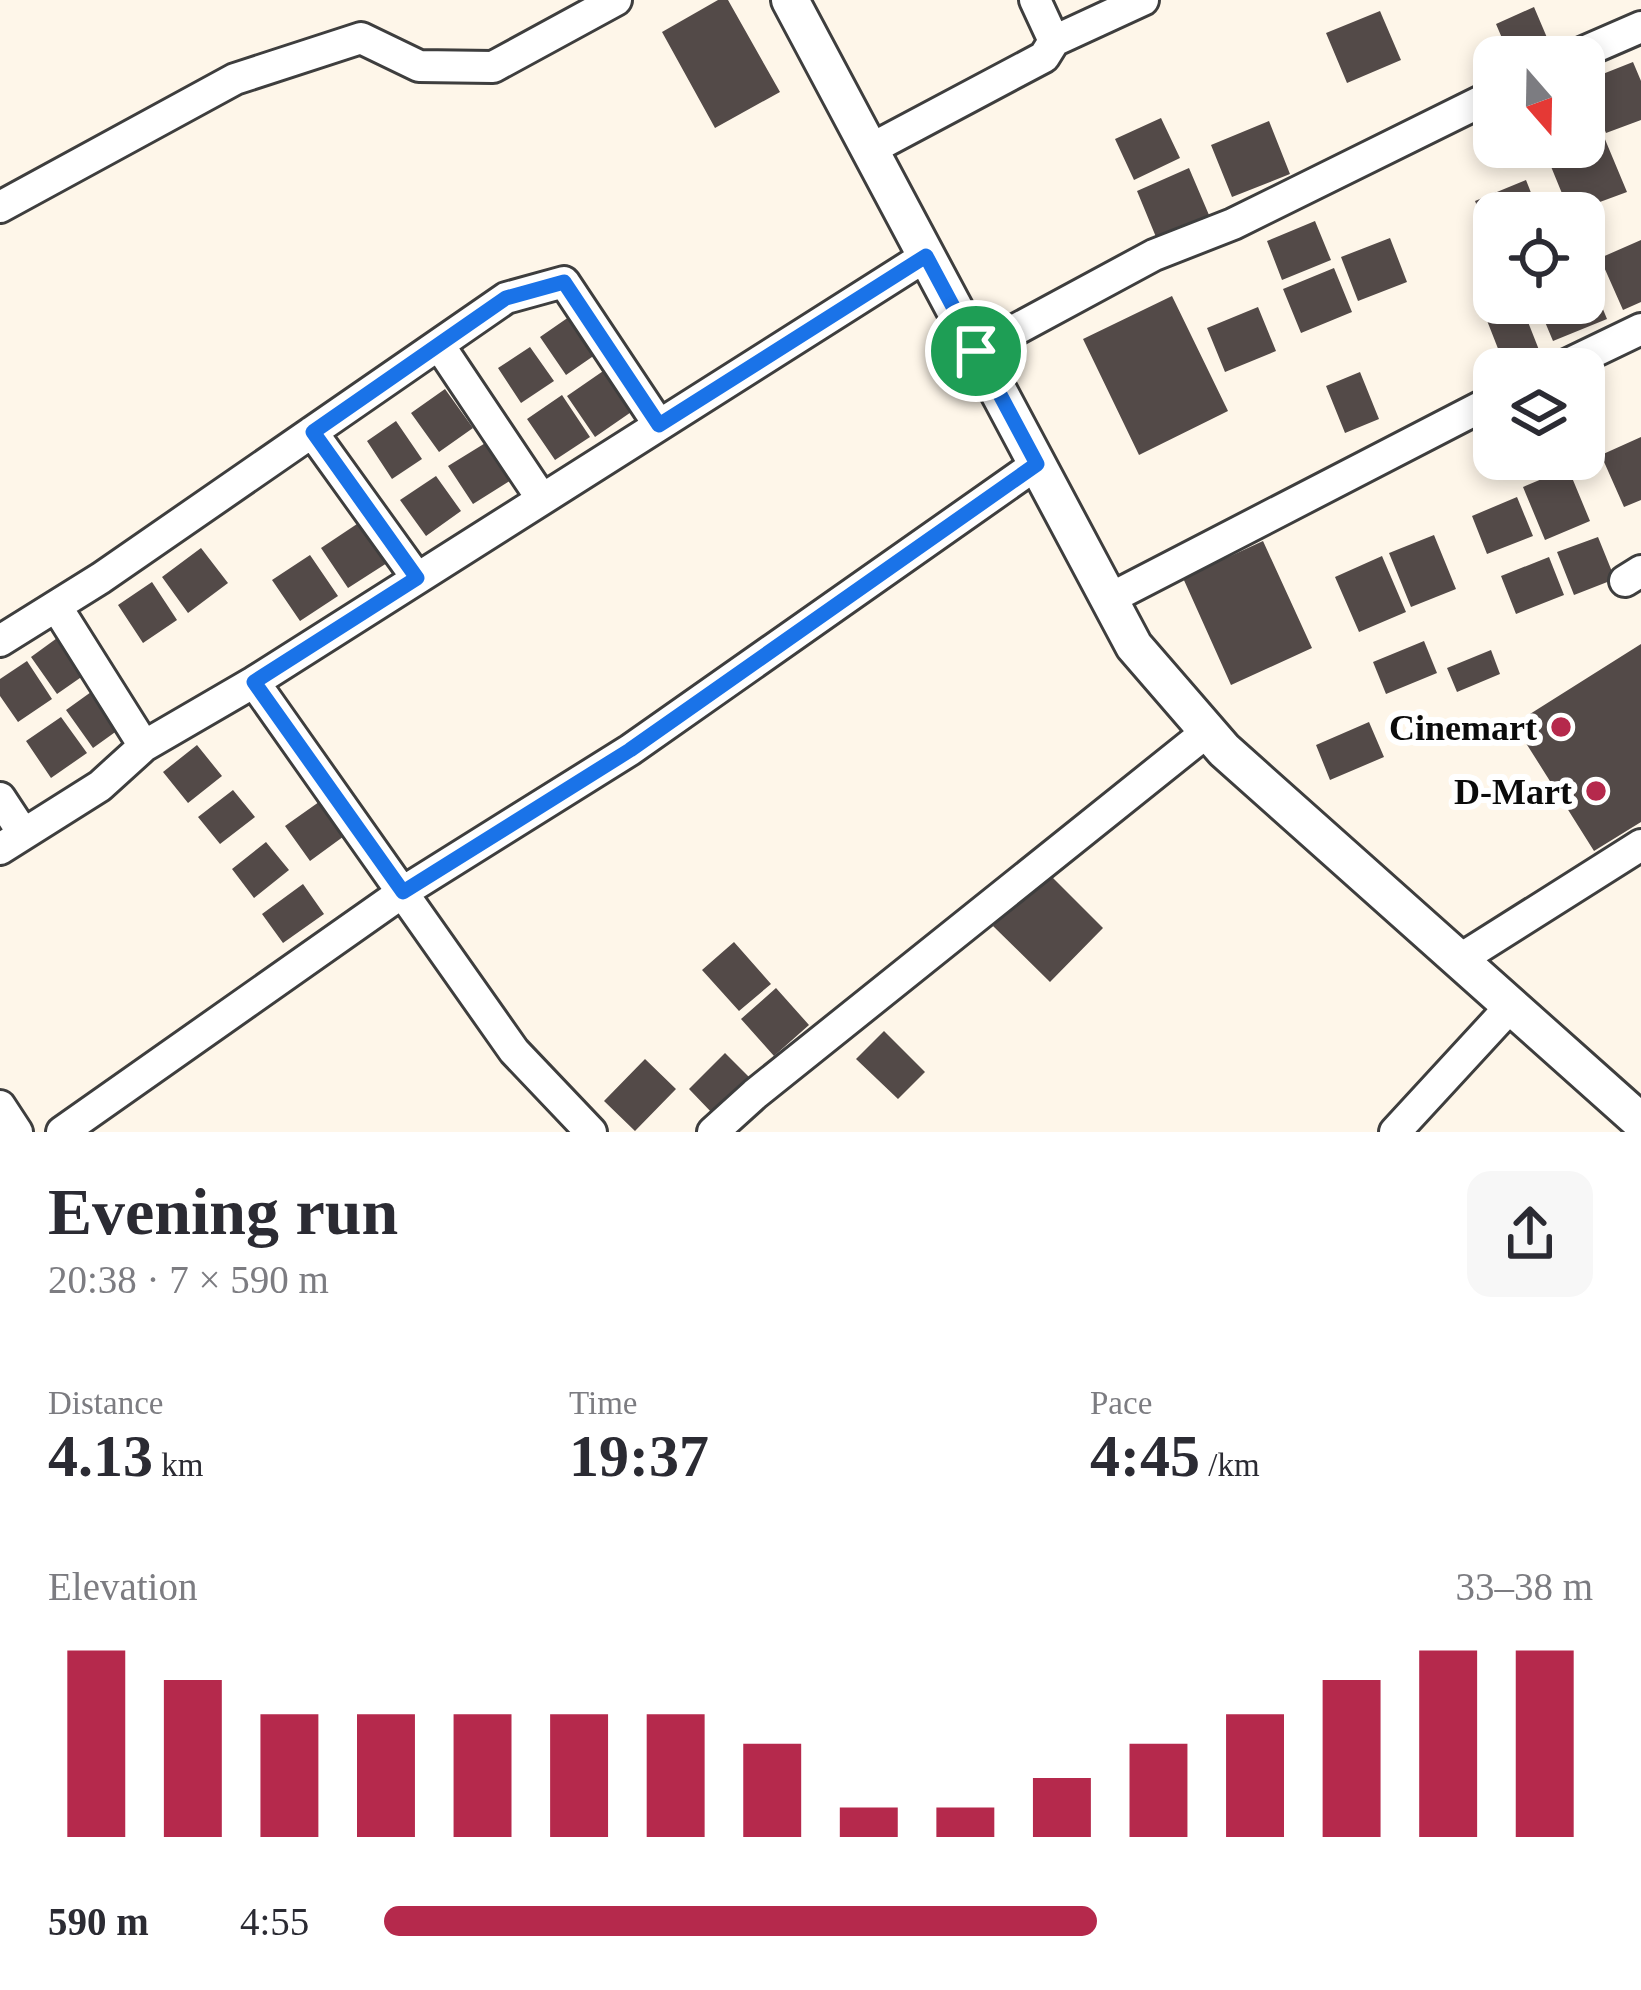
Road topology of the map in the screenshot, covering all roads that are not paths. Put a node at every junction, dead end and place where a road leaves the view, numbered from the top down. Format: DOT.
graph roads {
  1 [pos="616,0"];
  2 [pos="790,0"];
  3 [pos="1035,0"];
  4 [pos="1143,0"];
  5 [pos="1641,27"];
  6 [pos="1054,41"];
  7 [pos="1605,43"];
  8 [pos="1473,105"];
  9 [pos="869,150"];
  10 [pos="0,207"];
  11 [pos="926,256"];
  12 [pos="1641,328"];
  13 [pos="439,345"];
  14 [pos="1601,348"];
  15 [pos="976,351"];
  16 [pos="1473,411"];
  17 [pos="659,425"];
  18 [pos="313,432"];
  19 [pos="1037,464"];
  20 [pos="542,499"];
  21 [pos="417,578"];
  22 [pos="1109,599"];
  23 [pos="56,606"];
  24 [pos="0,641"];
  25 [pos="254,682"];
  26 [pos="1208,731"];
  27 [pos="144,746"];
  28 [pos="0,798"];
  29 [pos="12,841"];
  30 [pos="1641,844"];
  31 [pos="403,892"];
  32 [pos="1459,960"];
  33 [pos="1511,1006"];
  34 [pos="0,1106"];
  35 [pos="1641,1121"];
  36 [pos="17,1132"];
  37 [pos="62,1132"];
  38 [pos="591,1132"];
  39 [pos="712,1132"];
  40 [pos="1395,1132"];
  1 -- 10 [label="street"];
  2 -- 9 [label="street"];
  3 -- 6 [label="street"];
  4 -- 6 [label="street"];
  5 -- 7 [label="street"];
  6 -- 9 [label="street"];
  8 -- 15 [label="street"];
  9 -- 11 [label="street"];
  11 -- 15 [label="street"];
  11 -- 17 [label="street"];
  12 -- 14 [label="street"];
  13 -- 17 [label="street"];
  13 -- 18 [label="street"];
  13 -- 20 [label="street"];
  15 -- 19 [label="street"];
  16 -- 22 [label="street"];
  17 -- 20 [label="street"];
  18 -- 21 [label="street"];
  18 -- 23 [label="street"];
  19 -- 22 [label="street"];
  19 -- 31 [label="street"];
  20 -- 21 [label="street"];
  21 -- 25 [label="street"];
  22 -- 26 [label="street"];
  23 -- 24 [label="street"];
  23 -- 27 [label="street"];
  25 -- 27 [label="street"];
  25 -- 31 [label="street"];
  26 -- 32 [label="street"];
  26 -- 39 [label="street"];
  27 -- 29 [label="street"];
  28 -- 29 [label="street"];
  30 -- 32 [label="street"];
  31 -- 37 [label="street"];
  31 -- 38 [label="street"];
  32 -- 33 [label="street"];
  33 -- 35 [label="street"];
  33 -- 40 [label="street"];
  34 -- 36 [label="street"];
}
